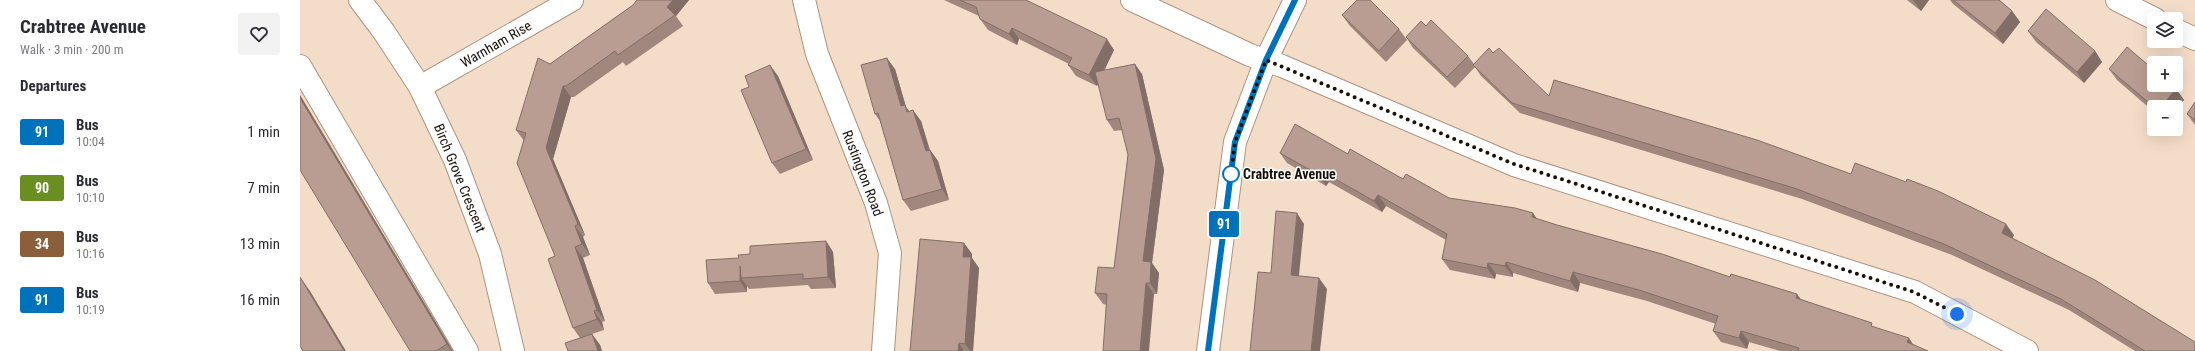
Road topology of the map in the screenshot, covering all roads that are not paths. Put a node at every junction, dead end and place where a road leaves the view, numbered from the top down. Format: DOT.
graph roads {
  1 [pos="360,0"];
  2 [pos="572,0"];
  3 [pos="804,0"];
  4 [pos="1132,0"];
  5 [pos="1295,0"];
  6 [pos="2117,0"];
  7 [pos="2147,15"];
  8 [pos="2183,34"];
  9 [pos="2195,40"];
  10 [pos="1266,60"];
  11 [pos="300,66"];
  12 [pos="420,88"];
  13 [pos="467,351"];
  14 [pos="513,351"];
  15 [pos="883,351"];
  16 [pos="1208,351"];
  17 [pos="2027,351"];
  1 -- 12 [label="street, Birch Grove Crescent"];
  2 -- 12 [label="street, Warnham Rise"];
  3 -- 15 [label="street, Rustington Road"];
  4 -- 10 [label="street"];
  5 -- 10 [label="street"];
  6 -- 7 [label="street"];
  8 -- 9 [label="street"];
  10 -- 16 [label="street"];
  10 -- 17 [label="street"];
  11 -- 13 [label="street"];
  12 -- 14 [label="street, Birch Grove Crescent"];
}
